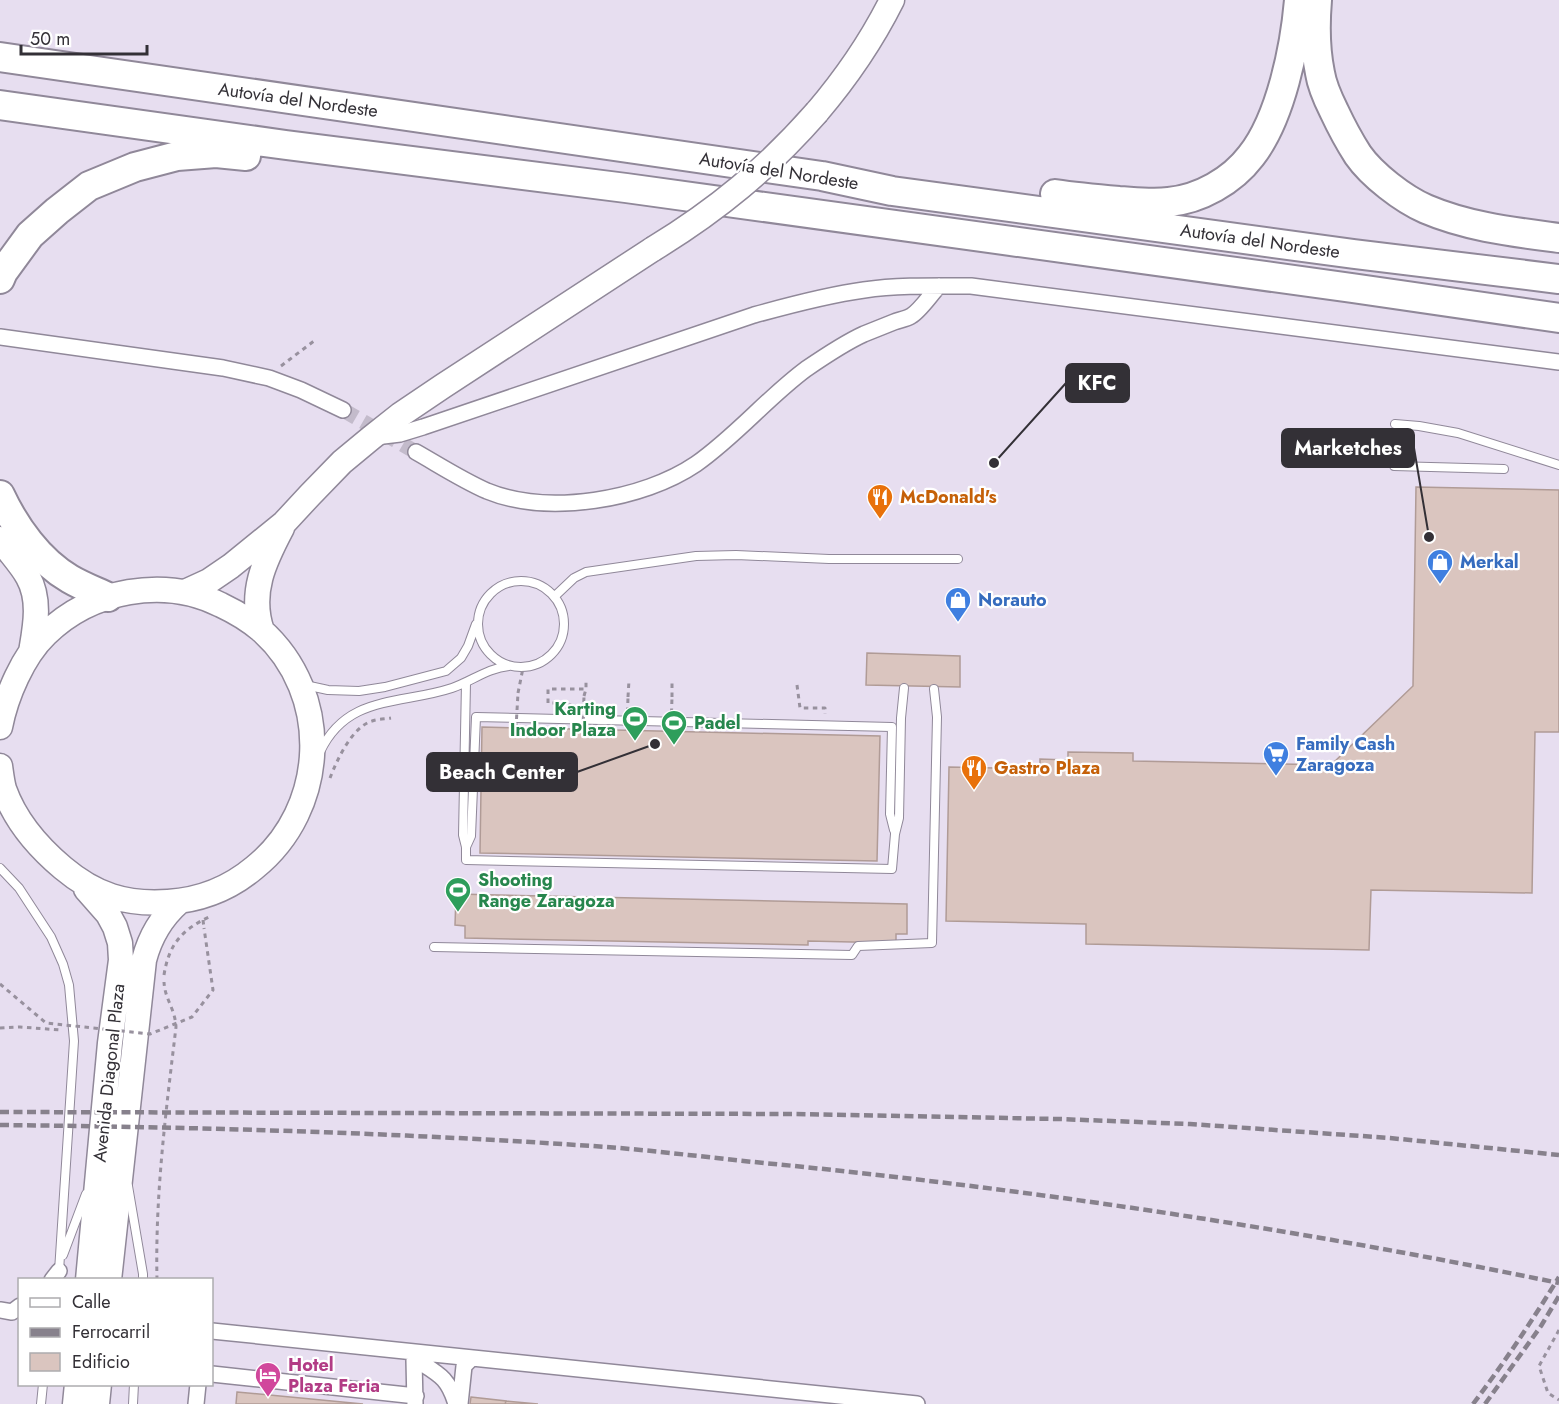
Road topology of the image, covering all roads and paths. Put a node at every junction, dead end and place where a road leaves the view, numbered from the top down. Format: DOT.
graph roads {
  1 [pos="892,0"];
  2 [pos="1299,0"];
  3 [pos="1317,0"];
  4 [pos="0,57"];
  5 [pos="0,105"];
  6 [pos="822,176"];
  7 [pos="1559,238"];
  8 [pos="1219,270"];
  9 [pos="0,279"];
  10 [pos="1559,279"];
  11 [pos="939,286"];
  12 [pos="1559,318"];
  13 [pos="0,337"];
  14 [pos="315,340"];
  15 [pos="1554,362"];
  16 [pos="269,378"];
  17 [pos="344,410"];
  18 [pos="1395,424"];
  19 [pos="371,438"];
  20 [pos="416,452"];
  21 [pos="1559,465"];
  22 [pos="1394,466"];
  23 [pos="1504,469"];
  24 [pos="0,495"];
  25 [pos="284,523"];
  26 [pos="0,539"];
  27 [pos="958,559"];
  28 [pos="185,592"];
  29 [pos="555,596"];
  30 [pos="108,597"];
  31 [pos="477,620"];
  32 [pos="262,631"];
  33 [pos="31,652"];
  34 [pos="509,666"];
  35 [pos="523,668"];
  36 [pos="586,679"];
  37 [pos="628,680"];
  38 [pos="672,681"];
  39 [pos="466,682"];
  40 [pos="299,684"];
  41 [pos="797,685"];
  42 [pos="904,688"];
  43 [pos="586,689"];
  44 [pos="934,689"];
  45 [pos="570,703"];
  46 [pos="825,708"];
  47 [pos="391,718"];
  48 [pos="0,723"];
  49 [pos="516,728"];
  50 [pos="583,729"];
  51 [pos="627,730"];
  52 [pos="671,731"];
  53 [pos="0,766"];
  54 [pos="318,784"];
  55 [pos="0,805"];
  56 [pos="22,824"];
  57 [pos="895,834"];
  58 [pos="466,847"];
  59 [pos="0,868"];
  60 [pos="78,880"];
  61 [pos="179,902"];
  62 [pos="214,915"];
  63 [pos="203,920"];
  64 [pos="435,947"];
  65 [pos="0,984"];
  66 [pos="0,1028"];
  67 [pos="73,1032"];
  68 [pos="111,1157"];
  69 [pos="57,1273"];
  70 [pos="88,1278"];
  71 [pos="109,1278"];
  72 [pos="143,1278"];
  73 [pos="157,1278"];
  74 [pos="18,1308"];
  75 [pos="0,1310"];
  76 [pos="1559,1330"];
  77 [pos="213,1331"];
  78 [pos="213,1339"];
  79 [pos="416,1361"];
  80 [pos="470,1364"];
  81 [pos="213,1374"];
  82 [pos="43,1386"];
  83 [pos="77,1386"];
  84 [pos="99,1386"];
  85 [pos="134,1386"];
  86 [pos="198,1386"];
  87 [pos="415,1400"];
  88 [pos="1559,1400"];
  89 [pos="41,1404"];
  90 [pos="75,1404"];
  91 [pos="96,1404"];
  92 [pos="133,1404"];
  93 [pos="196,1404"];
  94 [pos="458,1404"];
  95 [pos="469,1404"];
  96 [pos="837,1404"];
  97 [pos="917,1404"];
  1 -- 19 [label="main road, bridge"];
  2 -- 6 [label="highway"];
  3 -- 7 [label="highway"];
  4 -- 6 [label="highway, Autovía del Nordeste"];
  5 -- 8 [label="highway, Autovía del Nordeste"];
  6 -- 10 [label="highway, Autovía del Nordeste"];
  8 -- 9 [label="highway"];
  8 -- 12 [label="highway, Autovía del Nordeste"];
  11 -- 15 [label="street"];
  11 -- 19 [label="street"];
  11 -- 20 [label="street"];
  13 -- 16 [label="street"];
  14 -- 16 [label="path"];
  16 -- 17 [label="street"];
  18 -- 21 [label="lane"];
  19 -- 25 [label="main road"];
  22 -- 23 [label="lane"];
  24 -- 30 [label="highway"];
  25 -- 28 [label="main road"];
  25 -- 32 [label="main road"];
  26 -- 33 [label="main road"];
  27 -- 29 [label="lane"];
  28 -- 30 [label="main road"];
  28 -- 32 [label="main road"];
  29 -- 31 [label="lane"];
  29 -- 35 [label="lane"];
  30 -- 33 [label="main road"];
  31 -- 34 [label="lane"];
  31 -- 40 [label="lane"];
  32 -- 40 [label="main road"];
  33 -- 48 [label="main road"];
  34 -- 35 [label="lane"];
  34 -- 39 [label="lane"];
  35 -- 49 [label="path, bridge"];
  36 -- 43 [label="path"];
  37 -- 51 [label="path, bridge"];
  38 -- 52 [label="path, bridge"];
  39 -- 54 [label="lane"];
  39 -- 58 [label="lane"];
  40 -- 54 [label="main road"];
  41 -- 46 [label="path"];
  42 -- 57 [label="lane"];
  43 -- 45 [label="path"];
  43 -- 50 [label="path, bridge"];
  44 -- 64 [label="lane"];
  47 -- 54 [label="path"];
  53 -- 56 [label="main road"];
  54 -- 61 [label="main road"];
  55 -- 56 [label="lane"];
  56 -- 60 [label="main road"];
  57 -- 58 [label="lane"];
  57 -- 58 [label="lane"];
  59 -- 67 [label="lane"];
  60 -- 61 [label="main road"];
  60 -- 68 [label="main road, Avenida Diagonal Plaza"];
  61 -- 68 [label="main road, Avenida Diagonal Plaza"];
  62 -- 63 [label="path"];
  63 -- 65 [label="path, bridge"];
  63 -- 73 [label="path"];
  66 -- 67 [label="path"];
  67 -- 69 [label="lane"];
  68 -- 69 [label="lane"];
  68 -- 70 [label="main road, Avenida Diagonal Plaza"];
  68 -- 71 [label="main road, Avenida Diagonal Plaza"];
  68 -- 72 [label="lane"];
  74 -- 75 [label="street"];
  76 -- 88 [label="path"];
  77 -- 80 [label="street"];
  78 -- 79 [label="street"];
  79 -- 80 [label="street"];
  79 -- 87 [label="street"];
  79 -- 94 [label="street"];
  80 -- 94 [label="street"];
  80 -- 95 [label="street"];
  80 -- 96 [label="street"];
  80 -- 97 [label="street"];
  81 -- 87 [label="street"];
  82 -- 89 [label="lane"];
  83 -- 90 [label="main road"];
  84 -- 91 [label="main road"];
  85 -- 92 [label="lane"];
  86 -- 93 [label="street"];
}
